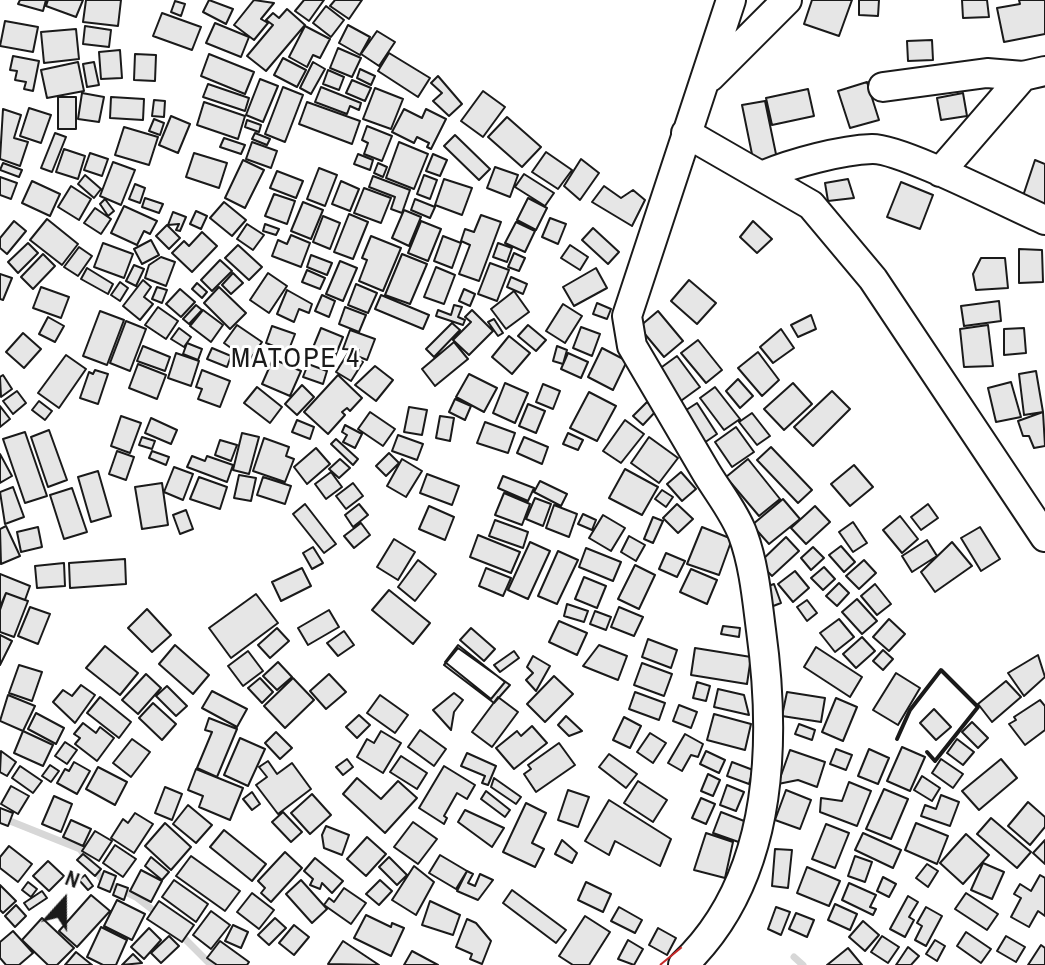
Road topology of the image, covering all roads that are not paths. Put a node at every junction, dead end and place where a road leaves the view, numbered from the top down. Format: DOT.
graph roads {
  1 [pos="731,0"];
  2 [pos="787,0"];
  3 [pos="1034,74"];
  4 [pos="706,81"];
  5 [pos="883,87"];
  6 [pos="686,133"];
  7 [pos="940,172"];
  8 [pos="764,175"];
  9 [pos="1045,220"];
  10 [pos="1045,537"];
  11 [pos="683,965"];
  1 -- 4 [label="street"];
  2 -- 4 [label="street"];
  3 -- 5 [label="street"];
  3 -- 7 [label="street"];
  4 -- 6 [label="street"];
  6 -- 8 [label="street"];
  6 -- 11 [label="street"];
  7 -- 8 [label="street"];
  7 -- 9 [label="street"];
  8 -- 10 [label="street"];
}
